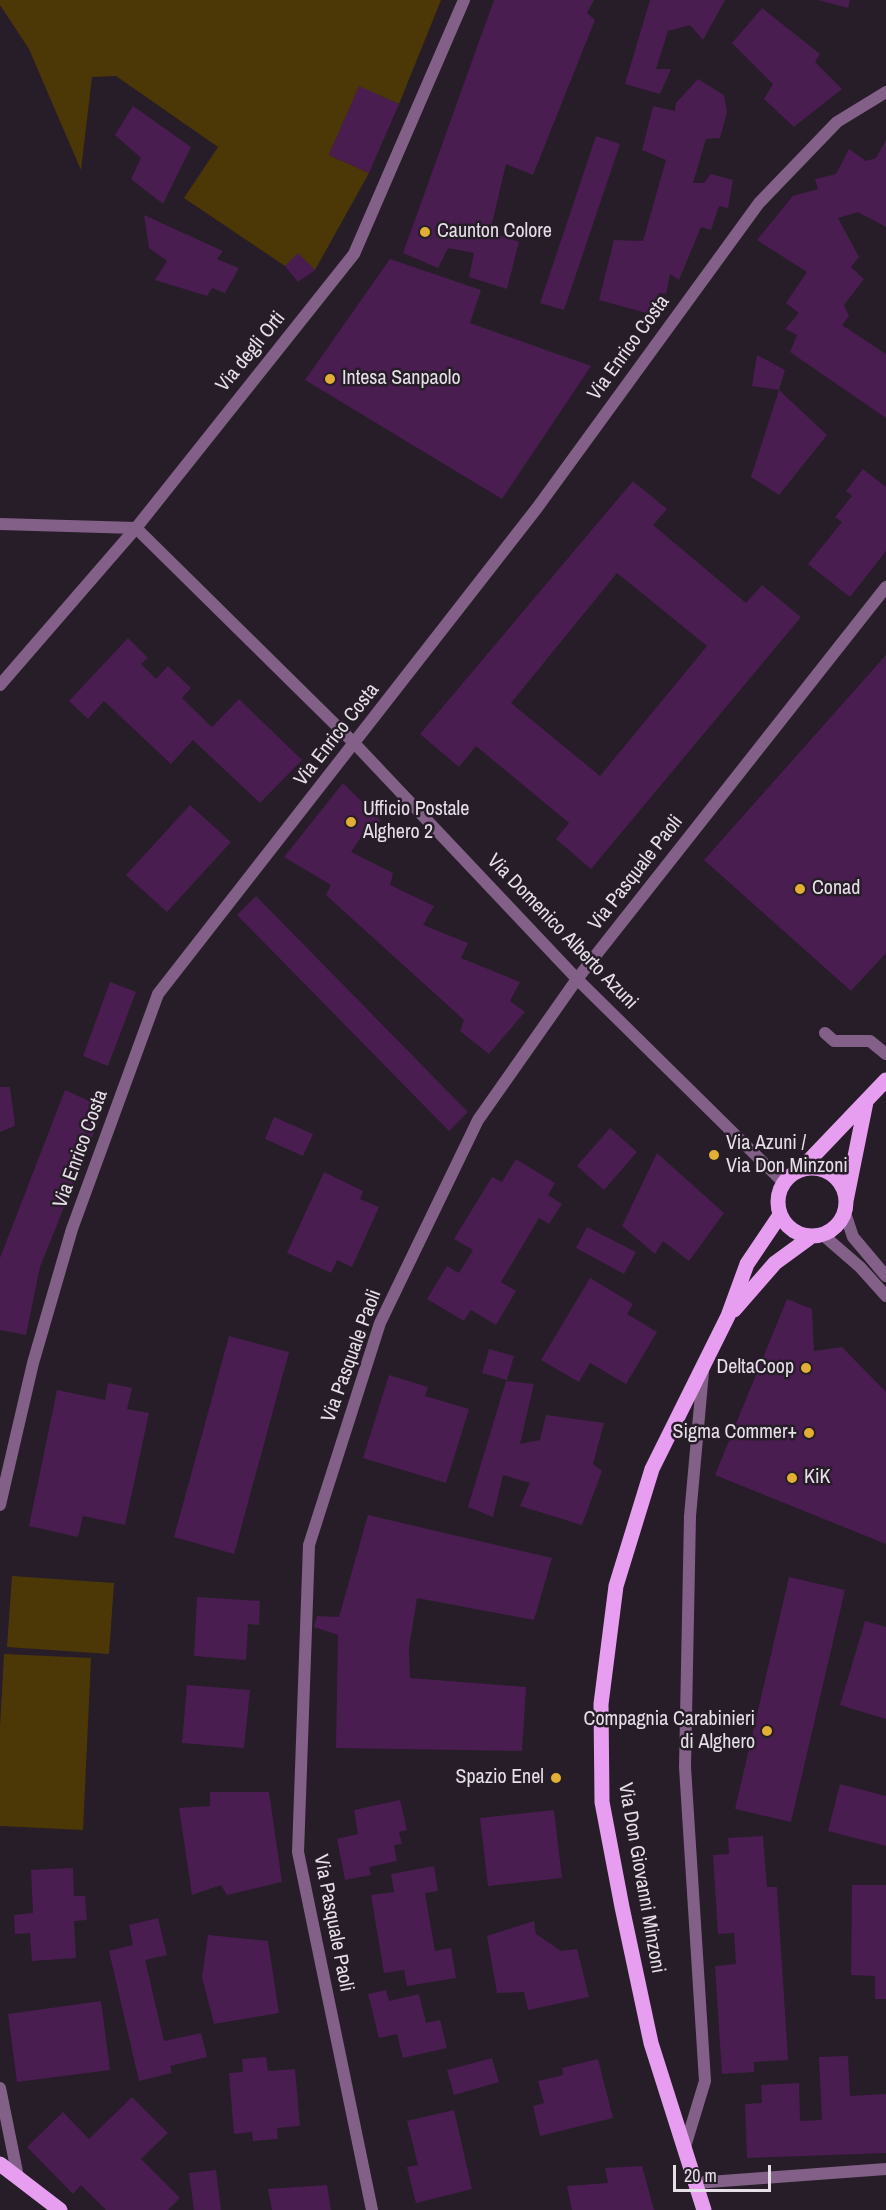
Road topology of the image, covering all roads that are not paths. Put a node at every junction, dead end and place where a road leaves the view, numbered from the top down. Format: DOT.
graph roads {
  1 [pos="464,0"];
  2 [pos="886,92"];
  3 [pos="0,524"];
  4 [pos="136,528"];
  5 [pos="886,587"];
  6 [pos="0,685"];
  7 [pos="355,744"];
  8 [pos="577,979"];
  9 [pos="825,1033"];
  10 [pos="886,1054"];
  11 [pos="886,1080"];
  12 [pos="866,1102"];
  13 [pos="800,1170"];
  14 [pos="784,1183"];
  15 [pos="846,1206"];
  16 [pos="780,1215"];
  17 [pos="818,1235"];
  18 [pos="886,1276"];
  19 [pos="886,1296"];
  20 [pos="728,1316"];
  21 [pos="703,1368"];
  22 [pos="0,1505"];
  23 [pos="0,2088"];
  24 [pos="684,2150"];
  25 [pos="0,2164"];
  26 [pos="886,2169"];
  27 [pos="18,2177"];
  28 [pos="695,2183"];
  29 [pos="60,2210"];
  30 [pos="372,2210"];
  31 [pos="704,2210"];
  1 -- 4 [label="street, Via degli Orti"];
  2 -- 7 [label="street, Via Enrico Costa"];
  3 -- 4 [label="street"];
  4 -- 6 [label="street, Via degli Orti"];
  4 -- 7 [label="street, Via Domenico Alberto Azuni"];
  5 -- 8 [label="street, Via Pasquale Paoli"];
  7 -- 8 [label="street, Via Domenico Alberto Azuni"];
  7 -- 22 [label="street, Via Enrico Costa"];
  8 -- 14 [label="street, Via Domenico Alberto Azuni"];
  8 -- 30 [label="street, Via Pasquale Paoli"];
  9 -- 10 [label="street"];
  11 -- 12 [label="main road"];
  12 -- 13 [label="main road"];
  12 -- 15 [label="main road"];
  13 -- 14 [label="main road"];
  13 -- 15 [label="main road"];
  14 -- 16 [label="main road"];
  15 -- 17 [label="main road"];
  15 -- 18 [label="street"];
  16 -- 17 [label="main road"];
  16 -- 20 [label="main road, Via Don Giovanni Minzoni"];
  17 -- 19 [label="street"];
  17 -- 20 [label="main road, Via Don Giovanni Minzoni"];
  20 -- 21 [label="main road, Via Don Giovanni Minzoni"];
  21 -- 24 [label="street"];
  21 -- 24 [label="main road, Via Don Giovanni Minzoni"];
  23 -- 27 [label="street"];
  24 -- 28 [label="main road, Via Don Giovanni Minzoni"];
  25 -- 27 [label="main road"];
  26 -- 28 [label="street"];
  27 -- 29 [label="main road"];
  28 -- 31 [label="main road, Via Don Giovanni Minzoni"];
}
